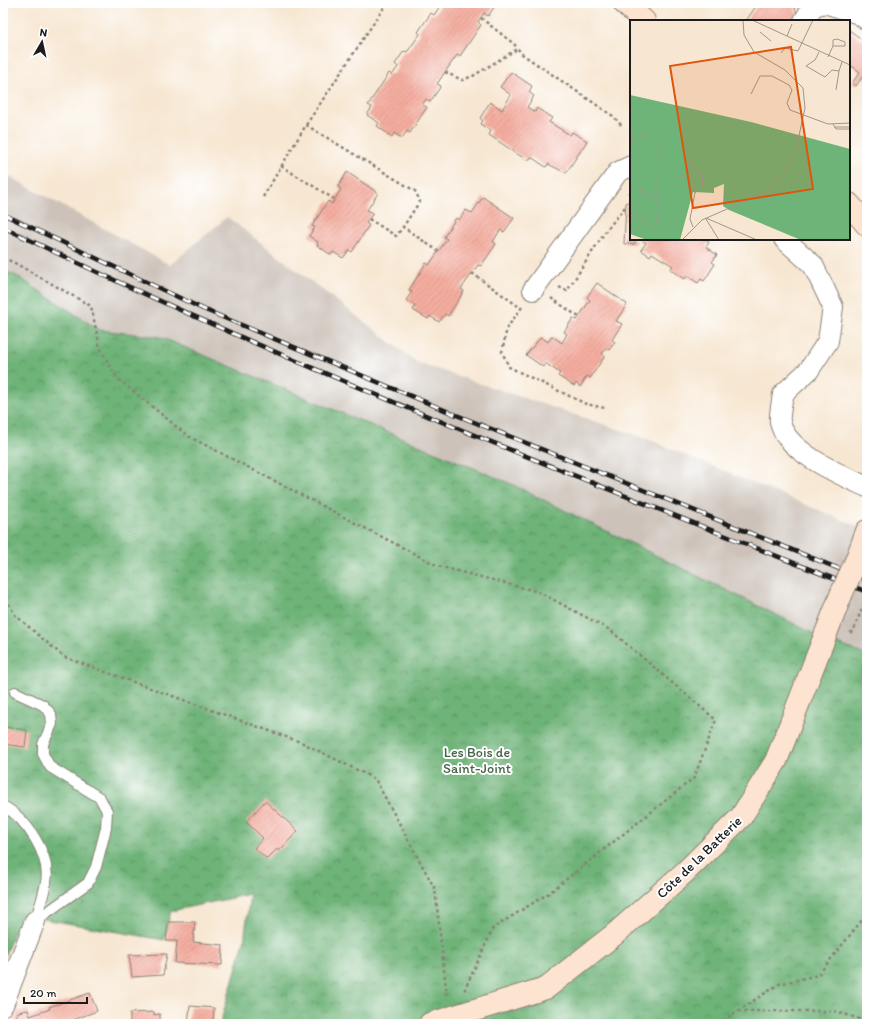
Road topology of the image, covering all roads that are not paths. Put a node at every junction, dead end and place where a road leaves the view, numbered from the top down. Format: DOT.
graph roads {
  1 [pos="624,3"];
  2 [pos="643,20"];
  3 [pos="805,20"];
  4 [pos="867,20"];
  5 [pos="630,166"];
  6 [pos="850,205"];
  7 [pos="867,225"];
  8 [pos="785,240"];
  9 [pos="538,285"];
  10 [pos="867,487"];
  11 [pos="867,531"];
  12 [pos="15,692"];
  13 [pos="3,806"];
  14 [pos="35,921"];
  15 [pos="3,1005"];
  16 [pos="440,1022"];
  1 -- 2 [label="main road"];
  3 -- 4 [label="street"];
  5 -- 9 [label="street"];
  6 -- 7 [label="main road"];
  8 -- 10 [label="street"];
  11 -- 16 [label="main road, Côte de la Batterie, bridge"];
  12 -- 14 [label="lane"];
  13 -- 14 [label="lane"];
  14 -- 15 [label="street"];
}
